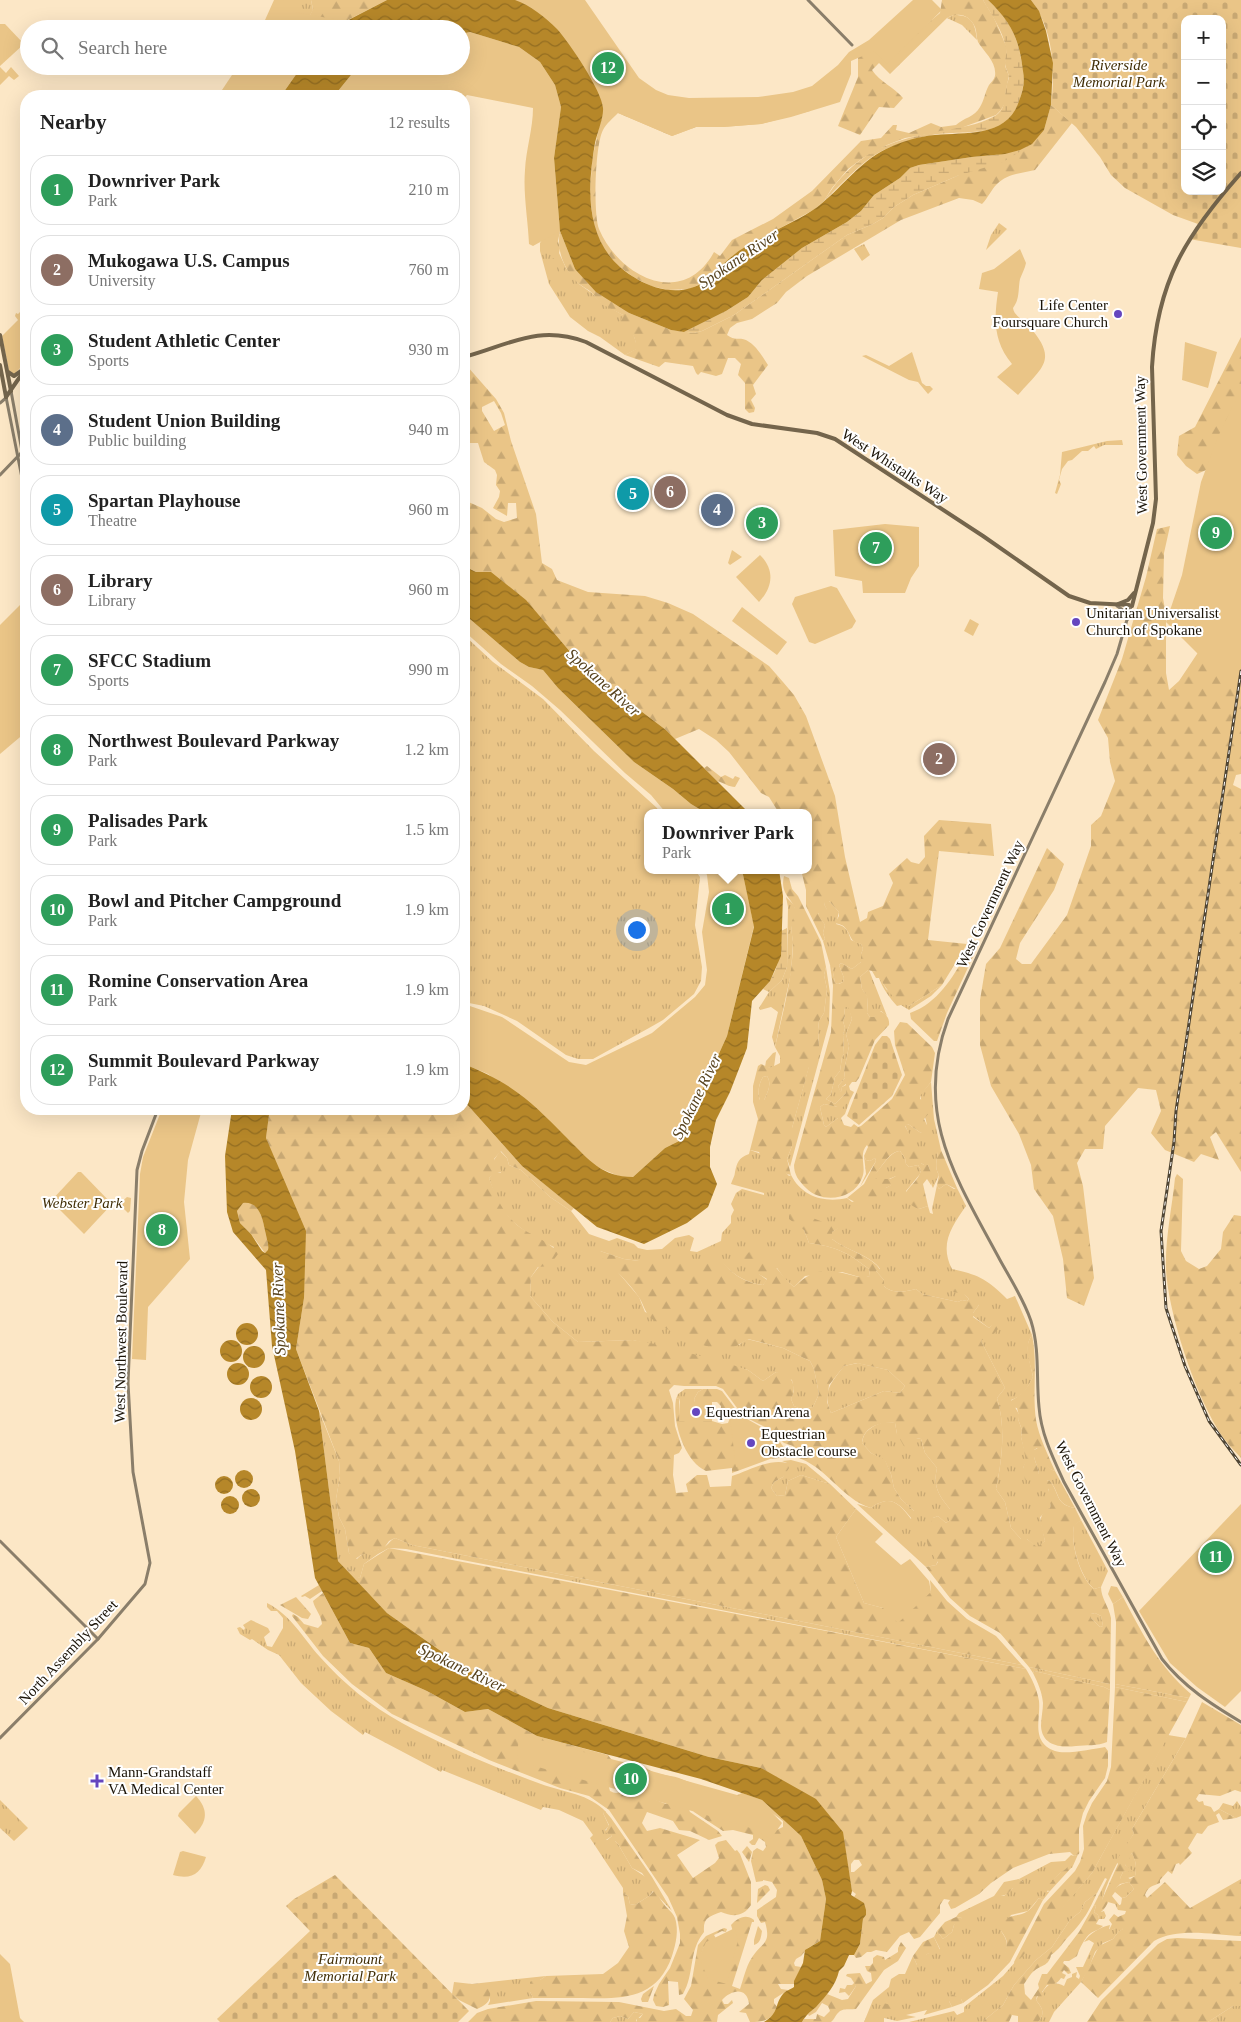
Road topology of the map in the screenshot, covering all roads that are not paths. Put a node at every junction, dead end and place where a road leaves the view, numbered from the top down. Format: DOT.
graph roads {
  1 [pos="808,0"];
  2 [pos="852,45"];
  3 [pos="1241,173"];
  4 [pos="0,335"];
  5 [pos="470,355"];
  6 [pos="0,365"];
  7 [pos="7,371"];
  8 [pos="20,372"];
  9 [pos="20,377"];
  10 [pos="11,391"];
  11 [pos="6,397"];
  12 [pos="0,403"];
  13 [pos="20,435"];
  14 [pos="20,454"];
  15 [pos="18,456"];
  16 [pos="20,465"];
  17 [pos="0,475"];
  18 [pos="1136,589"];
  19 [pos="1114,605"];
  20 [pos="1130,606"];
  21 [pos="1128,619"];
  22 [pos="156,1115"];
  23 [pos="0,1540"];
  24 [pos="148,1578"];
  25 [pos="98,1639"];
  26 [pos="1241,1722"];
  27 [pos="0,1738"];
  1 -- 2 [label="main road"];
  3 -- 18 [label="main road, West Government Way"];
  4 -- 7 [label="main road"];
  5 -- 19 [label="main road, West Whistalks Way"];
  6 -- 11 [label="main road"];
  7 -- 8 [label="main road"];
  7 -- 10 [label="main road"];
  9 -- 10 [label="main road"];
  10 -- 11 [label="main road"];
  10 -- 13 [label="main road"];
  11 -- 12 [label="main road"];
  11 -- 15 [label="main road"];
  14 -- 15 [label="main road"];
  15 -- 16 [label="main road"];
  15 -- 17 [label="main road"];
  18 -- 19 [label="main road"];
  18 -- 20 [label="main road, West Government Way"];
  19 -- 20 [label="main road, West Whistalks Way"];
  19 -- 21 [label="main road"];
  20 -- 21 [label="main road, West Government Way"];
  21 -- 26 [label="main road, West Government Way"];
  22 -- 24 [label="main road, West Northwest Boulevard"];
  23 -- 25 [label="main road"];
  24 -- 25 [label="main road, North Assembly Street"];
  25 -- 27 [label="main road, North Assembly Street"];
}
